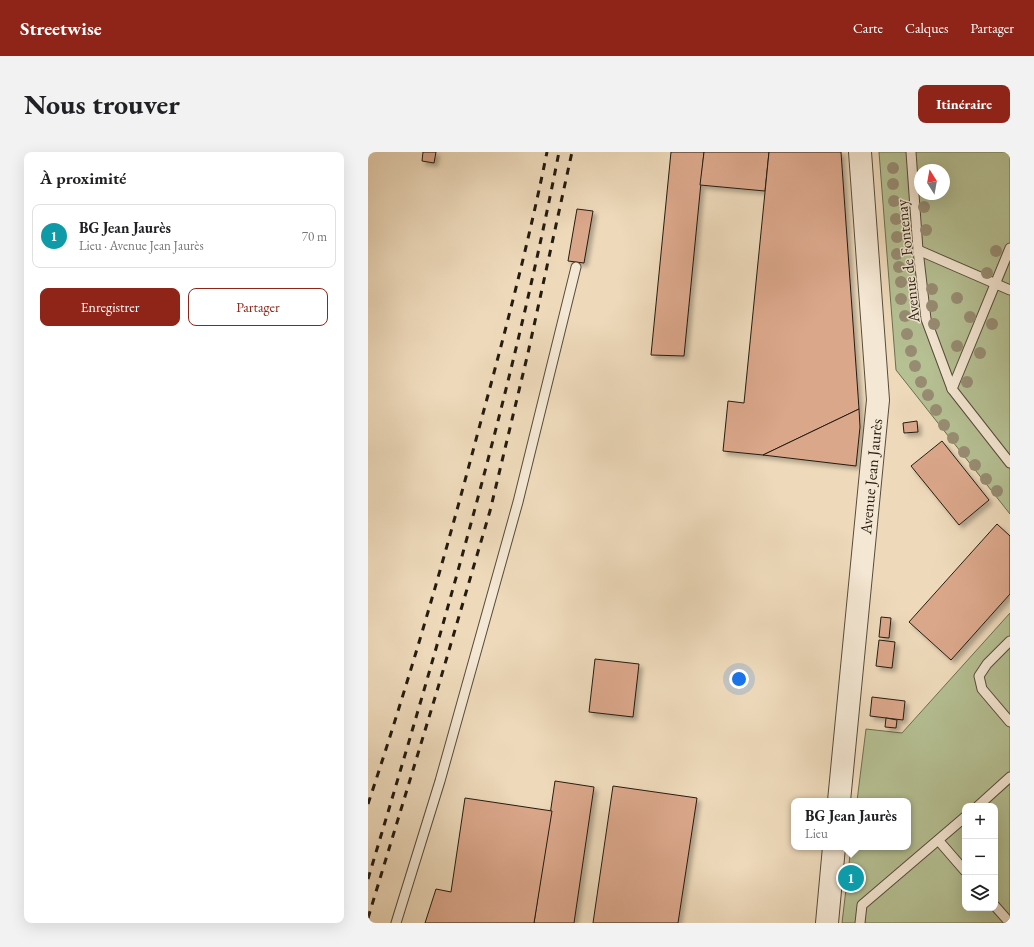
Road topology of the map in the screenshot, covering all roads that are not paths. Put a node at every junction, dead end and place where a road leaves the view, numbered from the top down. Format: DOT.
graph roads {
  1 [pos="860,152"];
  2 [pos="911,152"];
  3 [pos="1010,248"];
  4 [pos="918,250"];
  5 [pos="576,267"];
  6 [pos="995,284"];
  7 [pos="1010,290"];
  8 [pos="952,389"];
  9 [pos="1010,462"];
  10 [pos="1010,640"];
  11 [pos="1010,722"];
  12 [pos="1010,777"];
  13 [pos="839,798"];
  14 [pos="981,803"];
  15 [pos="962,820"];
  16 [pos="939,841"];
  17 [pos="834,850"];
  18 [pos="962,868"];
  19 [pos="998,909"];
  20 [pos="396,923"];
  21 [pos="827,923"];
  22 [pos="860,923"];
  23 [pos="1010,923"];
  1 -- 13 [label="street, Avenue Jean Jaurès"];
  2 -- 4 [label="lane, Avenue de Fontenay"];
  3 -- 6 [label="lane"];
  4 -- 6 [label="lane"];
  4 -- 8 [label="lane, Avenue de Fontenay"];
  5 -- 20 [label="lane"];
  6 -- 7 [label="lane"];
  6 -- 8 [label="lane"];
  8 -- 9 [label="lane, Avenue de Fontenay"];
  10 -- 11 [label="lane"];
  12 -- 14 [label="lane"];
  15 -- 16 [label="lane"];
  16 -- 18 [label="lane"];
  16 -- 22 [label="lane"];
  17 -- 21 [label="street"];
  19 -- 23 [label="lane"];
}
